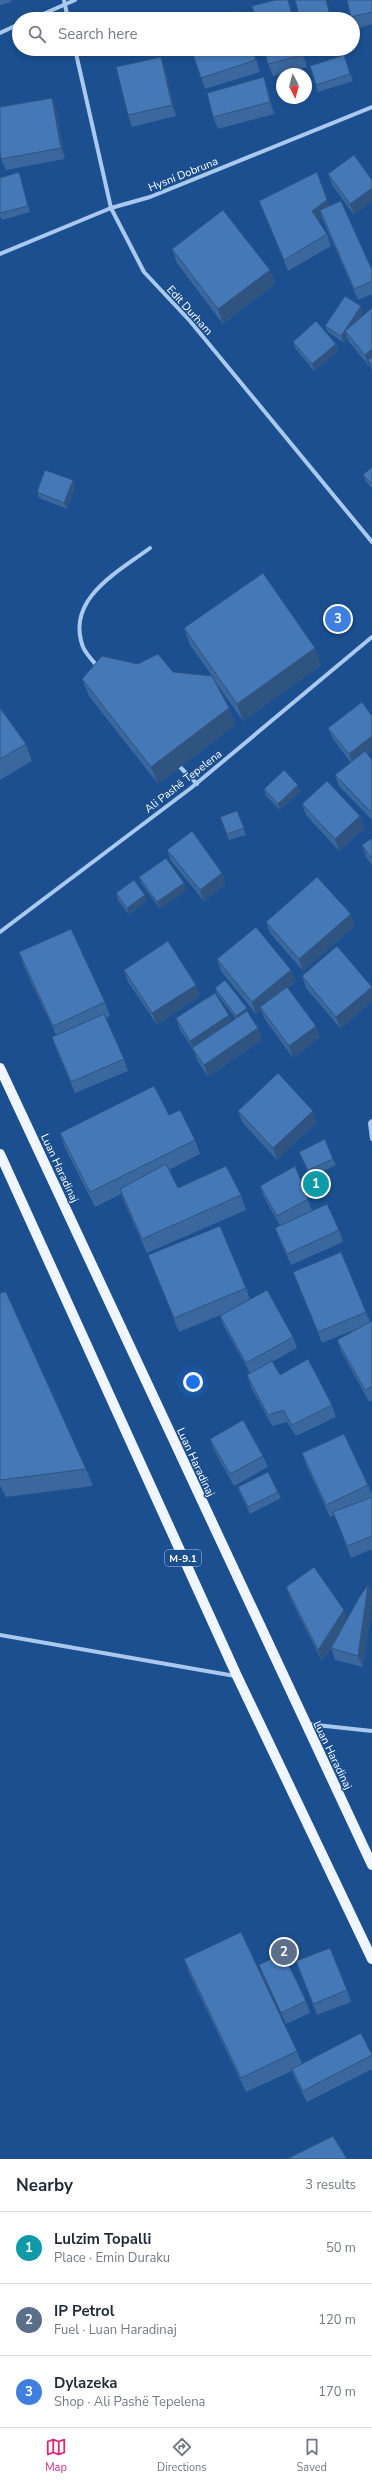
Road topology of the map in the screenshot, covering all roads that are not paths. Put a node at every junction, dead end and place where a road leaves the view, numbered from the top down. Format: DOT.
graph roads {
  1 [pos="75,0"];
  2 [pos="65,2"];
  3 [pos="46,12"];
  4 [pos="67,12"];
  5 [pos="12,27"];
  6 [pos="0,32"];
  7 [pos="77,56"];
  8 [pos="372,107"];
  9 [pos="111,208"];
  10 [pos="0,254"];
  11 [pos="372,542"];
  12 [pos="150,548"];
  13 [pos="372,637"];
  14 [pos="101,671"];
  15 [pos="180,767"];
  16 [pos="196,784"];
  17 [pos="0,932"];
  18 [pos="0,1068"];
  19 [pos="372,1121"];
  20 [pos="372,1139"];
  21 [pos="0,1154"];
  22 [pos="0,1635"];
  23 [pos="237,1676"];
  24 [pos="305,1724"];
  25 [pos="372,1731"];
  26 [pos="372,1865"];
  27 [pos="372,1959"];
  1 -- 2 [label="street"];
  2 -- 3 [label="street"];
  2 -- 4 [label="street"];
  5 -- 6 [label="street"];
  7 -- 9 [label="street, Edit Durham"];
  8 -- 9 [label="street, Hysni Dobruna"];
  9 -- 10 [label="street, Hysni Dobruna"];
  9 -- 11 [label="street, Edit Durham"];
  12 -- 14 [label="street"];
  13 -- 16 [label="street, Ali Pashë Tepelena"];
  15 -- 16 [label="street"];
  16 -- 17 [label="street, Ali Pashë Tepelena"];
  18 -- 24 [label="main road, Luan Haradinaj"];
  19 -- 20 [label="street"];
  21 -- 23 [label="main road, M-9.1"];
  22 -- 23 [label="street"];
  23 -- 27 [label="main road, M-9.1"];
  24 -- 25 [label="street"];
  24 -- 26 [label="main road, Luan Haradinaj"];
}
